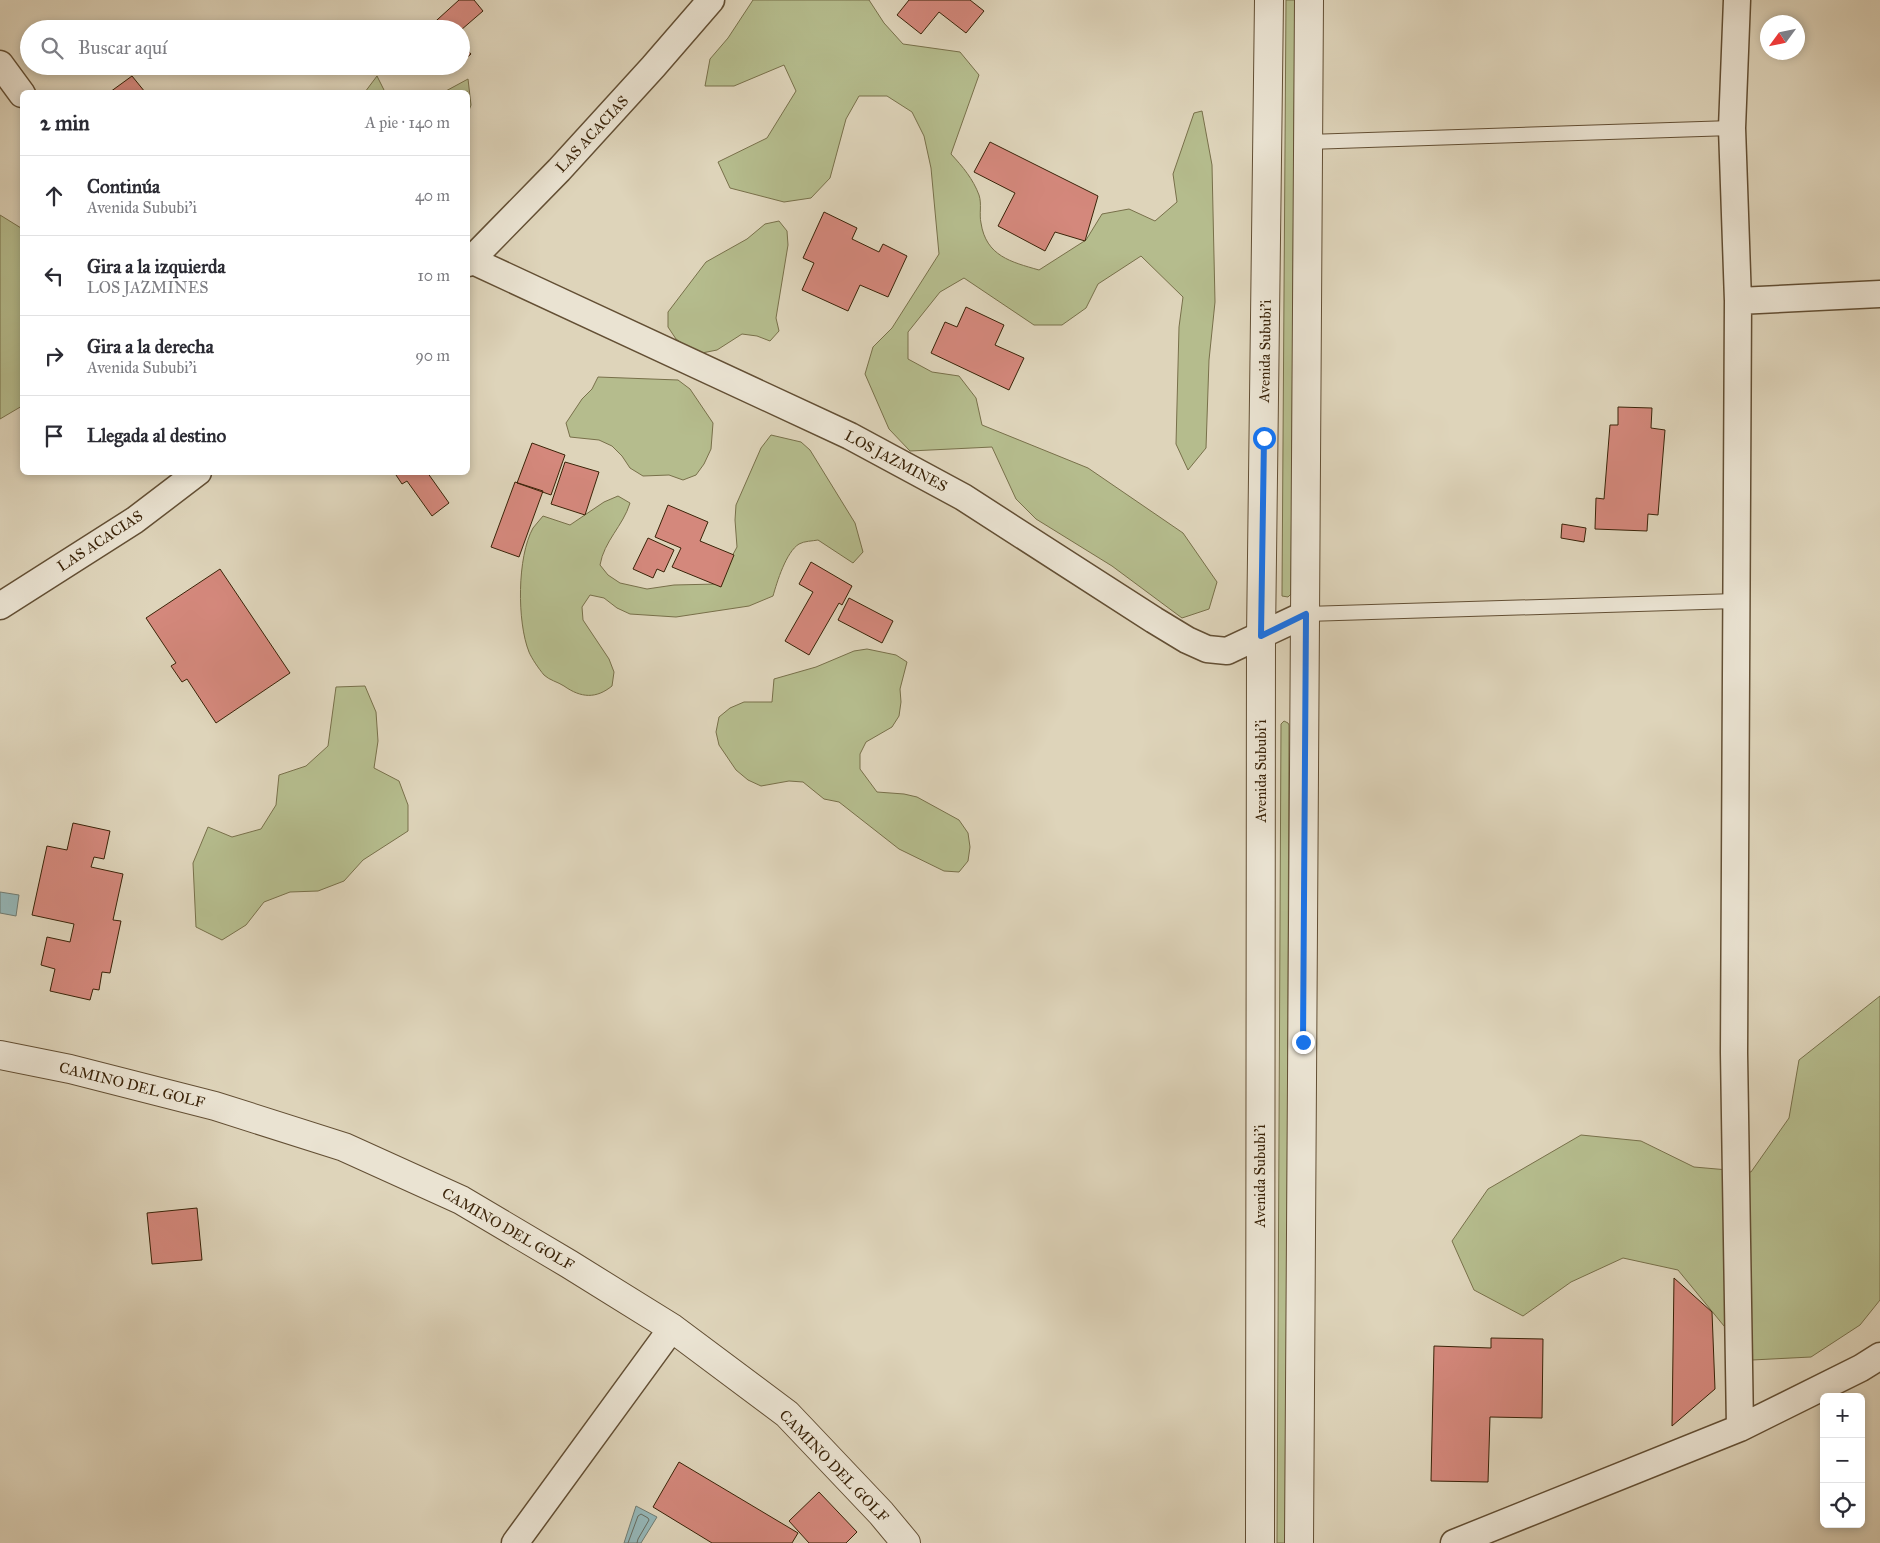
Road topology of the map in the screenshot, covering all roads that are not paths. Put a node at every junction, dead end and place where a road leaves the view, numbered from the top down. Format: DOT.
graph roads {
  1 [pos="711,0"];
  2 [pos="1269,0"];
  3 [pos="1309,0"];
  4 [pos="1737,0"];
  5 [pos="0,64"];
  6 [pos="20,91"];
  7 [pos="1732,128"];
  8 [pos="1308,142"];
  9 [pos="470,261"];
  10 [pos="470,262"];
  11 [pos="1880,294"];
  12 [pos="1738,301"];
  13 [pos="194,475"];
  14 [pos="1736,600"];
  15 [pos="0,606"];
  16 [pos="1306,614"];
  17 [pos="1261,636"];
  18 [pos="0,1055"];
  19 [pos="672,1328"];
  20 [pos="1880,1356"];
  21 [pos="1740,1428"];
  22 [pos="515,1543"];
  23 [pos="906,1543"];
  24 [pos="1260,1543"];
  25 [pos="1299,1543"];
  26 [pos="1454,1543"];
  1 -- 9 [label="street, LAS ACACIAS"];
  2 -- 17 [label="street, Avenida Sububi'i"];
  3 -- 8 [label="street"];
  4 -- 7 [label="street"];
  5 -- 6 [label="street"];
  7 -- 8 [label="lane"];
  7 -- 12 [label="street"];
  8 -- 16 [label="street"];
  10 -- 17 [label="street, LOS JAZMINES"];
  11 -- 12 [label="street"];
  12 -- 14 [label="street"];
  13 -- 15 [label="street, LAS ACACIAS"];
  14 -- 16 [label="lane"];
  14 -- 21 [label="street"];
  16 -- 17 [label="street, LOS JAZMINES"];
  16 -- 25 [label="street"];
  17 -- 24 [label="street, Avenida Sububi'i"];
  18 -- 19 [label="street, CAMINO DEL GOLF"];
  19 -- 22 [label="street"];
  19 -- 23 [label="street, CAMINO DEL GOLF"];
  20 -- 21 [label="street"];
  21 -- 26 [label="street"];
}
